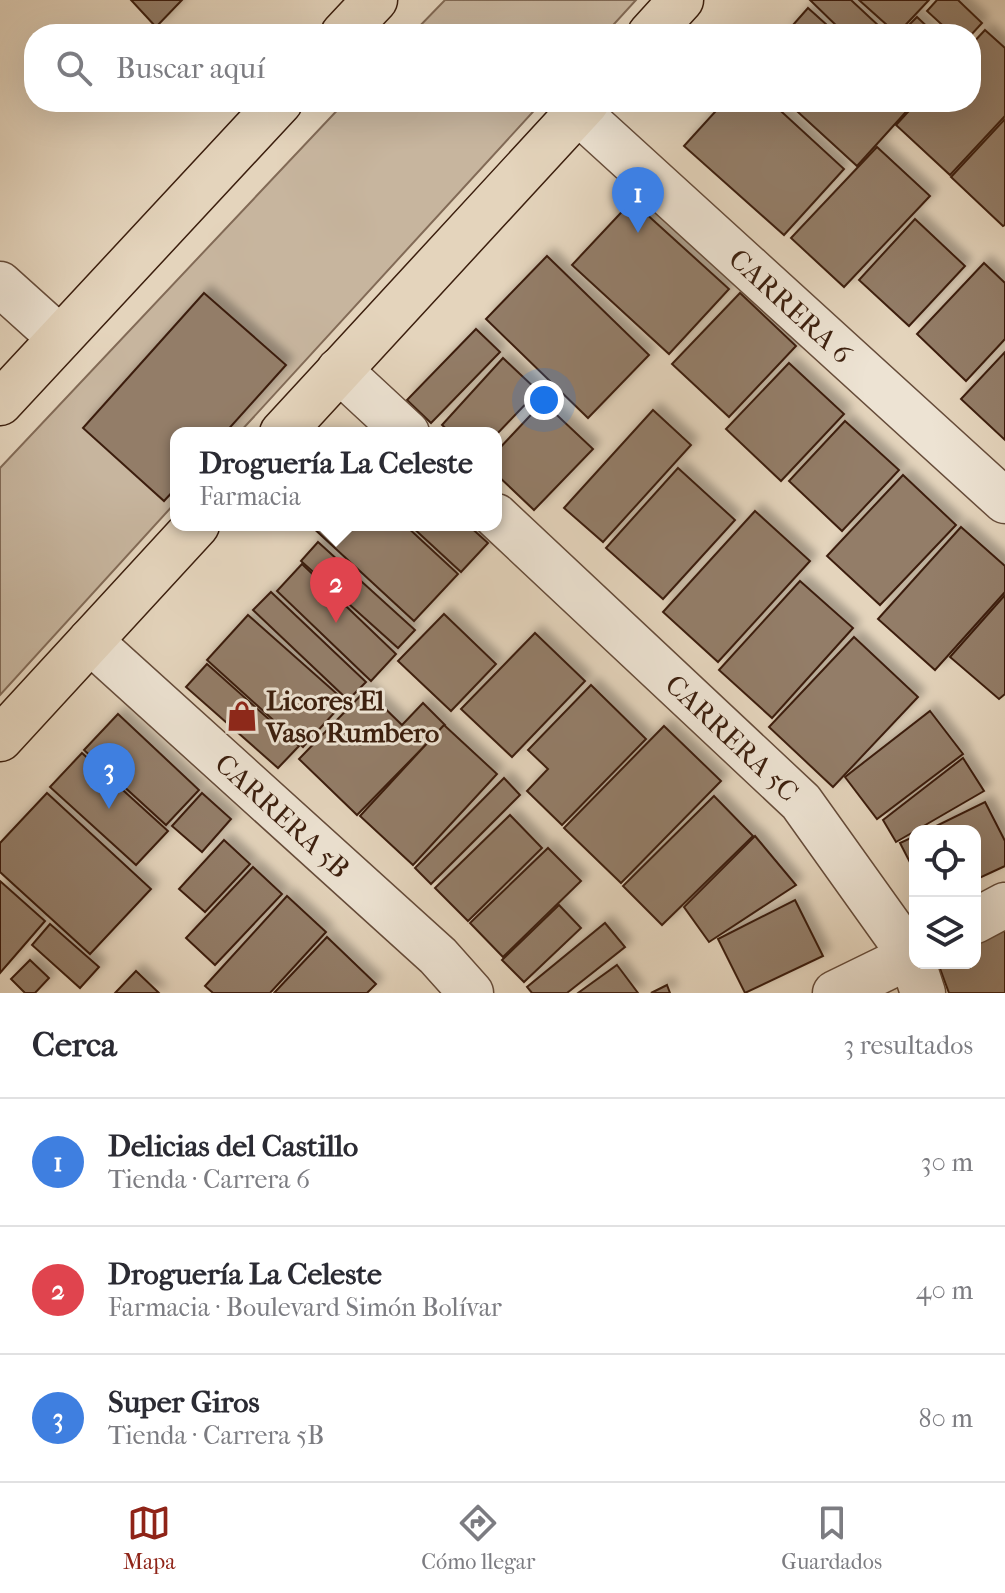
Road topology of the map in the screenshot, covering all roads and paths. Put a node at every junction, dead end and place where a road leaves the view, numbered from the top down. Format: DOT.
graph roads {
  1 [pos="375,0"];
  2 [pos="681,0"];
  3 [pos="352,24"];
  4 [pos="659,24"];
  5 [pos="271,112"];
  6 [pos="577,112"];
  7 [pos="587,112"];
  8 [pos="0,284"];
  9 [pos="60,338"];
  10 [pos="339,370"];
  11 [pos="0,403"];
  12 [pos="287,427"];
  13 [pos="401,427"];
  14 [pos="1005,501"];
  15 [pos="502,522"];
  16 [pos="191,531"];
  17 [pos="90,641"];
  18 [pos="0,739"];
  19 [pos="1005,905"];
  20 [pos="981,918"];
  21 [pos="909,958"];
  22 [pos="913,969"];
  23 [pos="471,993"];
  24 [pos="835,993"];
  1 -- 3 [label="highway"];
  2 -- 4 [label="highway"];
  5 -- 9 [label="highway"];
  6 -- 10 [label="highway"];
  7 -- 14 [label="street, CARRERA 6"];
  8 -- 9 [label="street"];
  9 -- 11 [label="highway"];
  10 -- 12 [label="highway"];
  10 -- 13 [label="street"];
  15 -- 21 [label="street, CARRERA 5C"];
  16 -- 17 [label="highway"];
  17 -- 18 [label="highway"];
  17 -- 23 [label="street, CARRERA 5B"];
  19 -- 20 [label="street"];
  22 -- 24 [label="street"];
}
